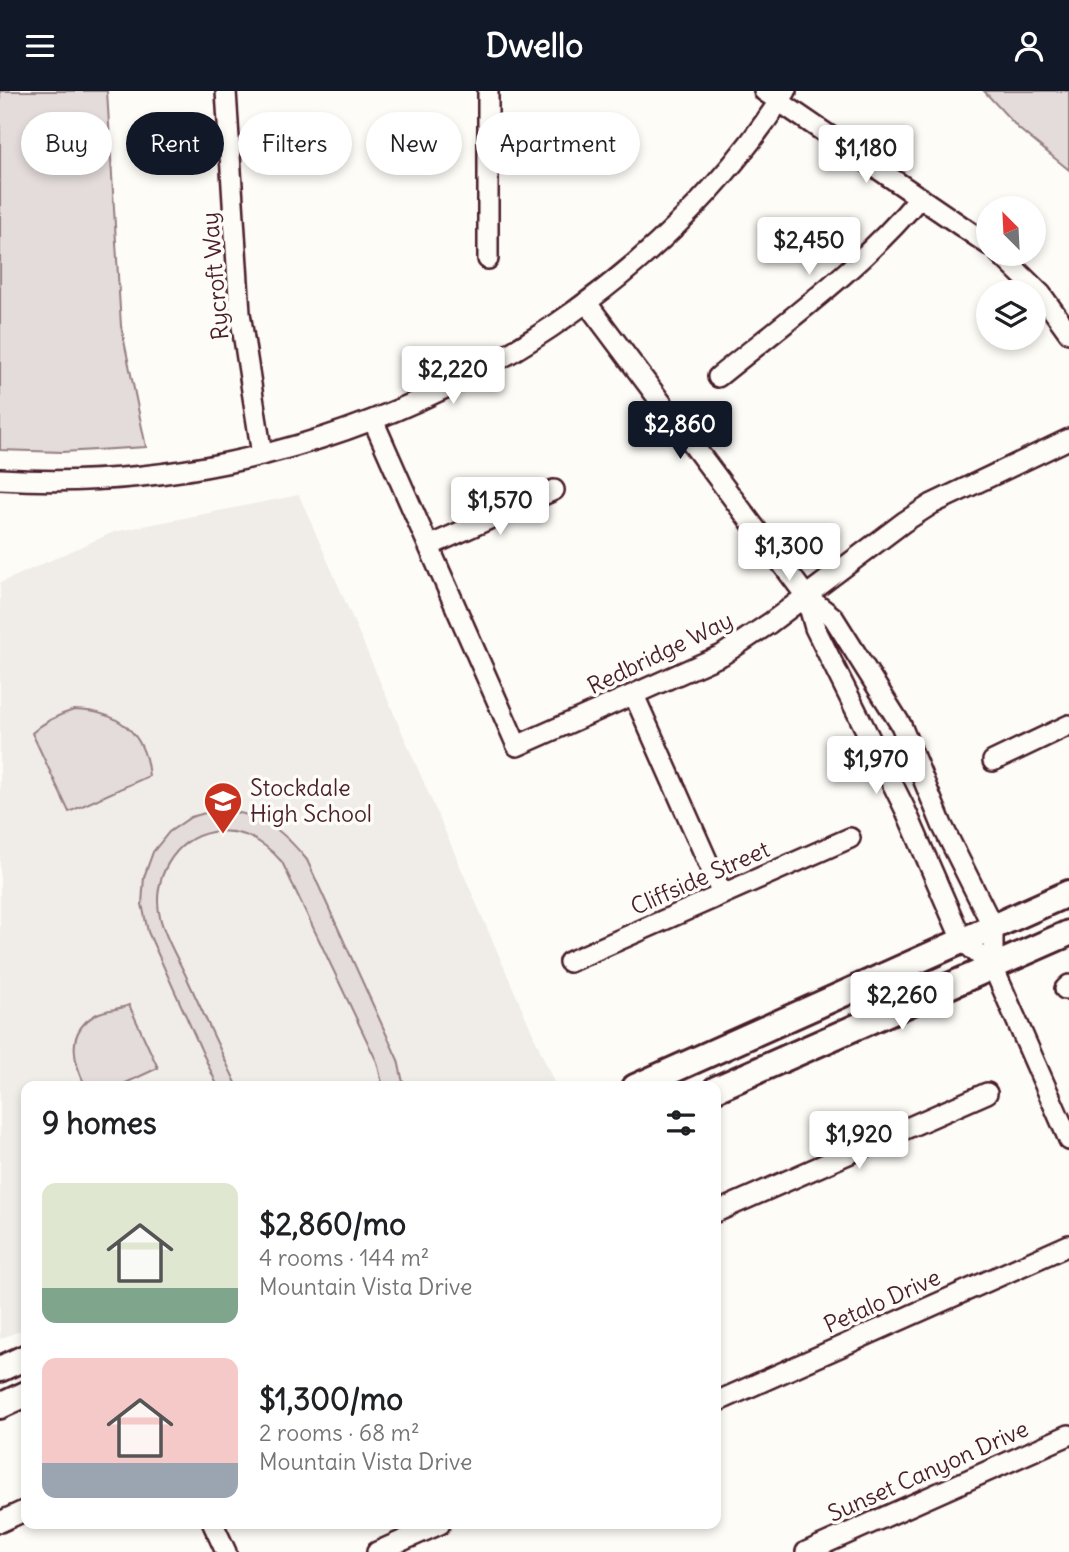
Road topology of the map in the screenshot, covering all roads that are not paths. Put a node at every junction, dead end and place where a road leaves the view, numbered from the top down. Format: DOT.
graph roads {
  1 [pos="226,91"];
  2 [pos="488,91"];
  3 [pos="777,94"];
  4 [pos="920,197"];
  5 [pos="976,236"];
  6 [pos="488,259"];
  7 [pos="1012,266"];
  8 [pos="586,302"];
  9 [pos="1069,333"];
  10 [pos="718,377"];
  11 [pos="373,420"];
  12 [pos="1069,439"];
  13 [pos="262,455"];
  14 [pos="0,479"];
  15 [pos="554,490"];
  16 [pos="429,546"];
  17 [pos="806,596"];
  18 [pos="634,695"];
  19 [pos="1069,725"];
  20 [pos="993,761"];
  21 [pos="850,838"];
  22 [pos="1069,893"];
  23 [pos="722,894"];
  24 [pos="993,927"];
  25 [pos="1069,933"];
  26 [pos="962,940"];
  27 [pos="569,962"];
  28 [pos="993,967"];
  29 [pos="648,1081"];
  30 [pos="721,1087"];
  31 [pos="986,1093"];
  32 [pos="1069,1140"];
  33 [pos="721,1210"];
  34 [pos="1069,1245"];
  35 [pos="21,1359"];
  36 [pos="0,1369"];
  37 [pos="21,1396"];
  38 [pos="721,1400"];
  39 [pos="0,1406"];
  40 [pos="1069,1436"];
  41 [pos="21,1512"];
  42 [pos="0,1522"];
  43 [pos="215,1529"];
  44 [pos="429,1529"];
  45 [pos="226,1552"];
  46 [pos="377,1552"];
  47 [pos="806,1552"];
  1 -- 13 [label="street, Rycroft Way"];
  2 -- 6 [label="street"];
  3 -- 4 [label="street"];
  3 -- 8 [label="street"];
  4 -- 5 [label="street"];
  4 -- 10 [label="street"];
  7 -- 9 [label="street"];
  8 -- 11 [label="street"];
  8 -- 17 [label="street"];
  11 -- 13 [label="street"];
  11 -- 16 [label="street"];
  12 -- 17 [label="street, Redbridge Way"];
  13 -- 14 [label="street"];
  15 -- 16 [label="street"];
  16 -- 18 [label="street, Redbridge Way"];
  17 -- 18 [label="street, Redbridge Way"];
  17 -- 24 [label="street"];
  17 -- 26 [label="street"];
  18 -- 23 [label="street"];
  19 -- 20 [label="street"];
  21 -- 23 [label="street, Cliffside Street"];
  22 -- 24 [label="main road"];
  23 -- 27 [label="street, Cliffside Street"];
  24 -- 26 [label="main road"];
  24 -- 28 [label="street"];
  25 -- 28 [label="main road"];
  26 -- 28 [label="street"];
  26 -- 29 [label="main road"];
  28 -- 30 [label="main road"];
  28 -- 32 [label="street"];
  31 -- 33 [label="street"];
  34 -- 38 [label="street, Petalo Drive"];
  35 -- 36 [label="main road"];
  37 -- 39 [label="main road"];
  40 -- 47 [label="street, Sunset Canyon Drive"];
  41 -- 42 [label="street"];
  43 -- 45 [label="street"];
  44 -- 46 [label="street"];
}
